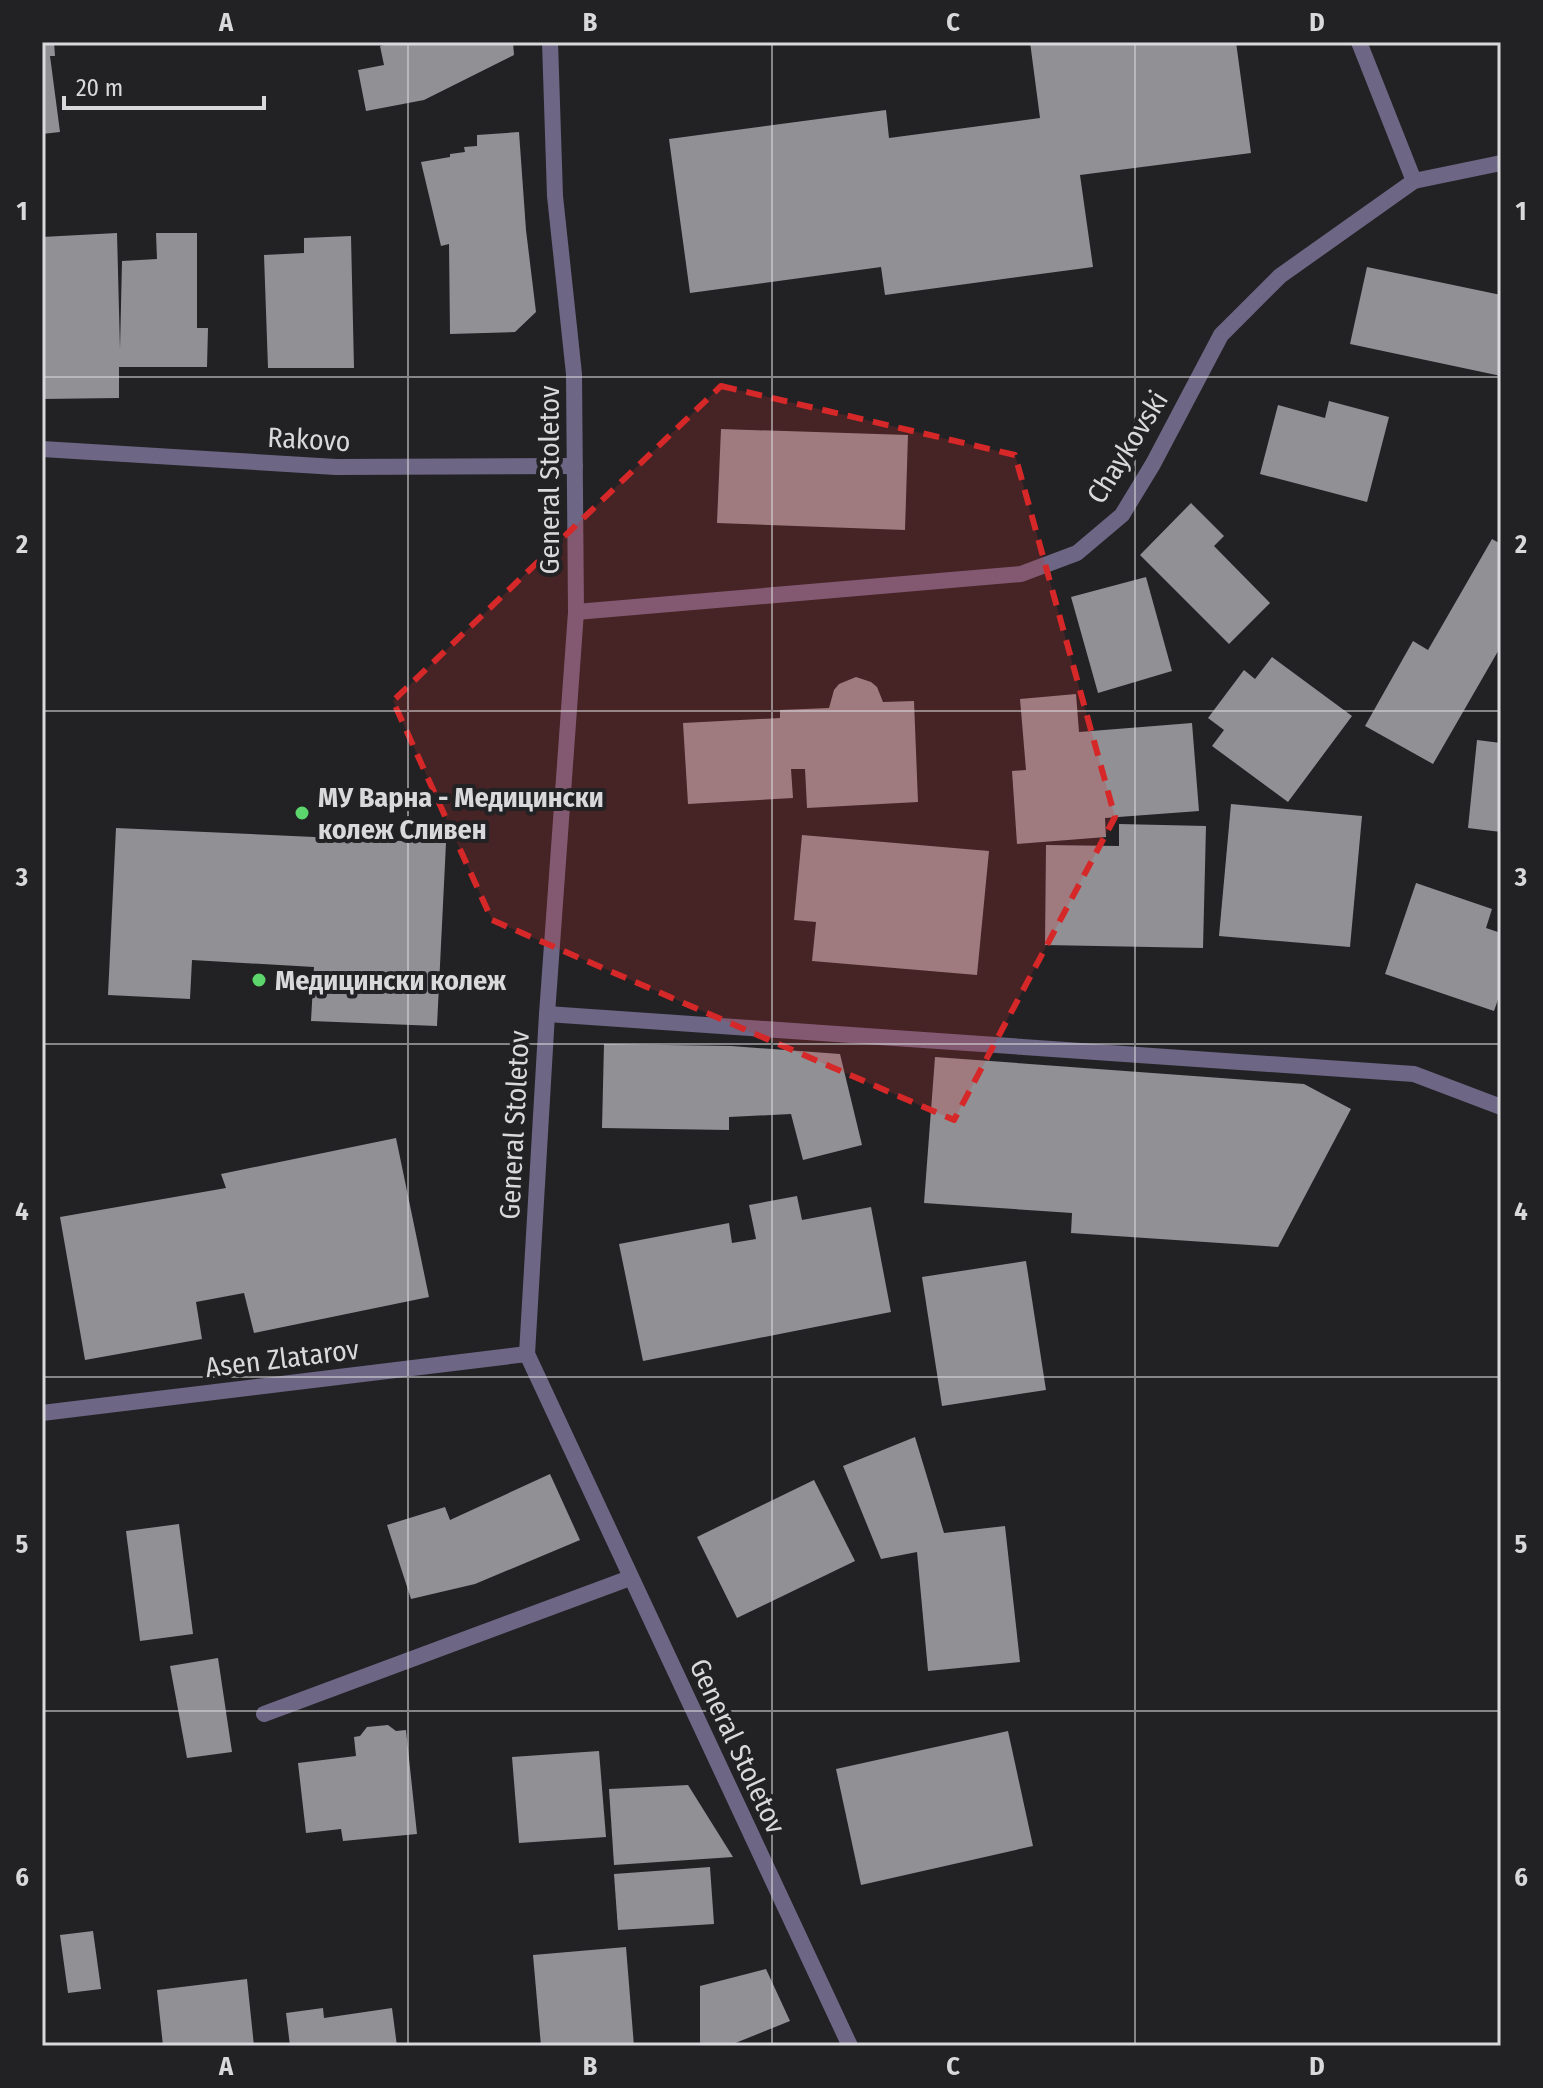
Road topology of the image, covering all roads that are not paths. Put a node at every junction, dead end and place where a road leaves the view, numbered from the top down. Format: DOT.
graph roads {
  1 [pos="550,42"];
  2 [pos="1359,42"];
  3 [pos="1501,163"];
  4 [pos="1414,181"];
  5 [pos="42,449"];
  6 [pos="575,466"];
  7 [pos="576,612"];
  8 [pos="547,1014"];
  9 [pos="1501,1107"];
  10 [pos="527,1354"];
  11 [pos="42,1413"];
  12 [pos="630,1578"];
  13 [pos="264,1714"];
  14 [pos="850,2046"];
  1 -- 6 [label="street, General Stoletov"];
  2 -- 4 [label="street"];
  3 -- 4 [label="street, Chaykovski"];
  4 -- 7 [label="street, Chaykovski"];
  5 -- 6 [label="street, Rakovo"];
  6 -- 7 [label="street, General Stoletov"];
  7 -- 8 [label="street, General Stoletov"];
  8 -- 9 [label="street"];
  8 -- 10 [label="street, General Stoletov"];
  10 -- 11 [label="street, Asen Zlatarov"];
  10 -- 12 [label="street, General Stoletov"];
  12 -- 13 [label="street"];
  12 -- 14 [label="street, General Stoletov"];
}
